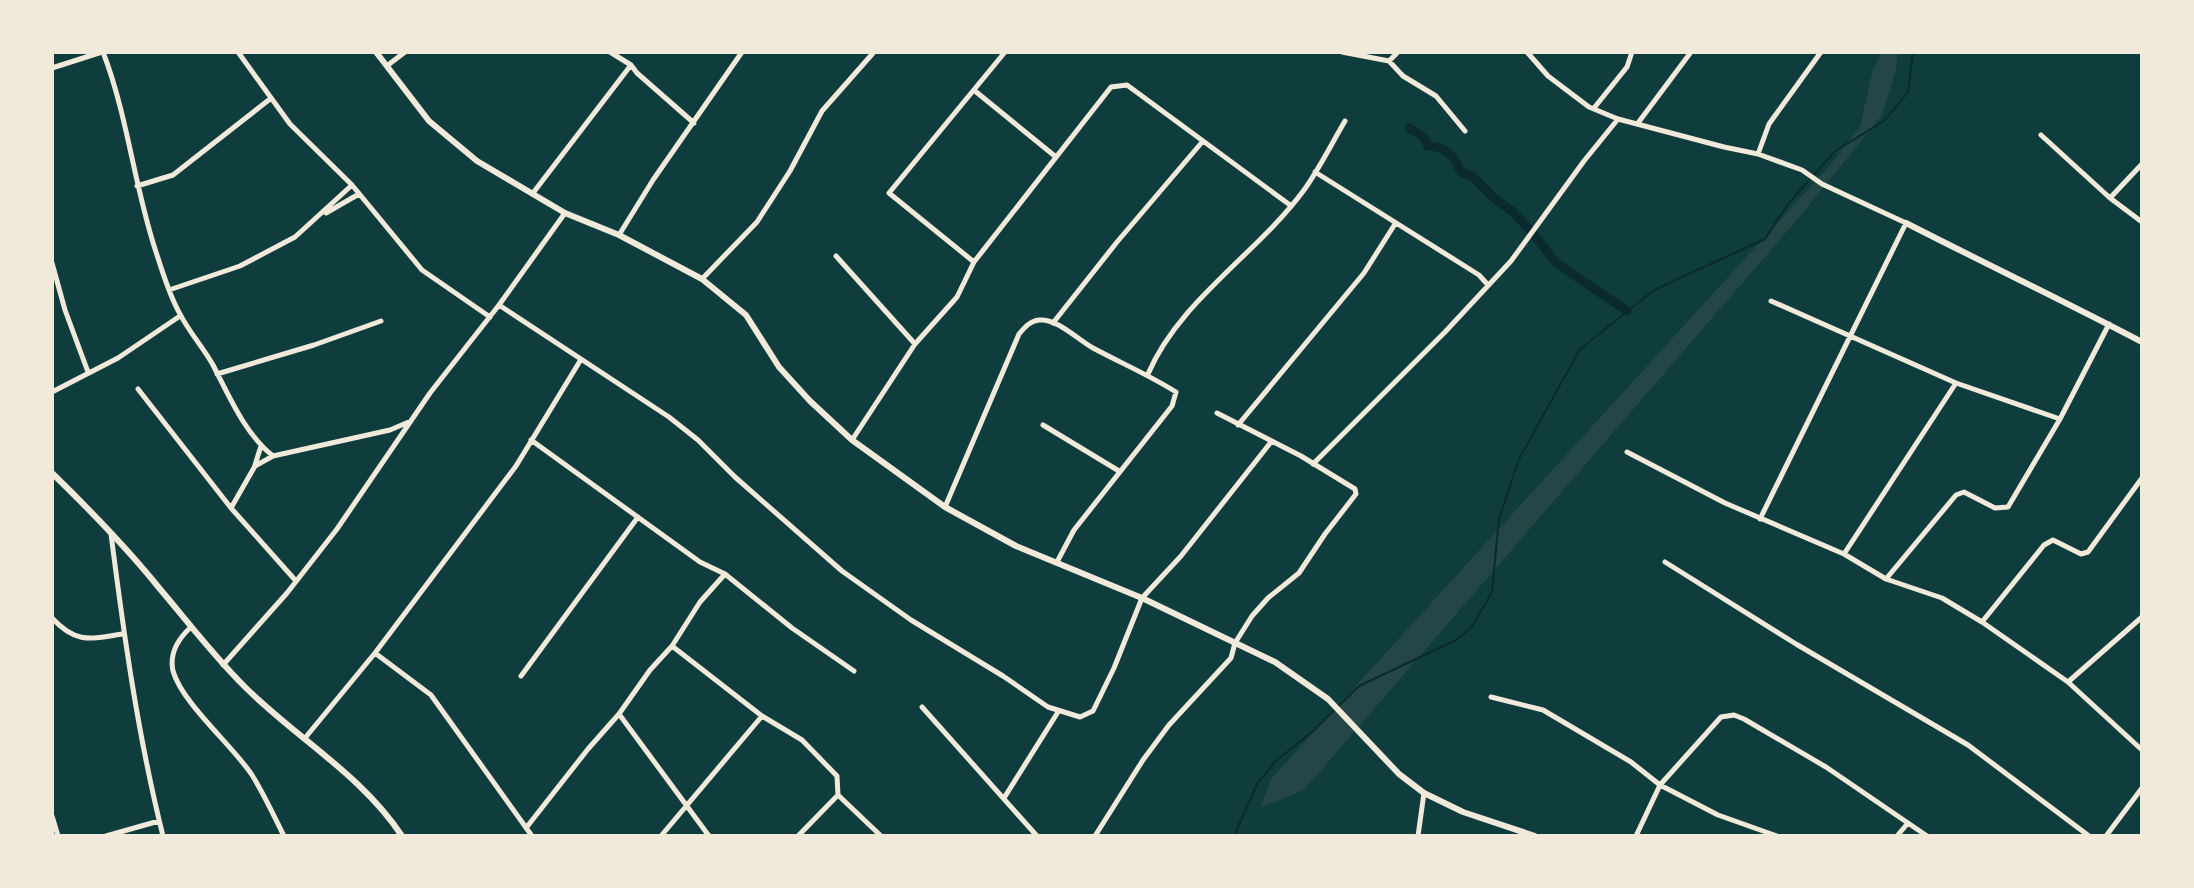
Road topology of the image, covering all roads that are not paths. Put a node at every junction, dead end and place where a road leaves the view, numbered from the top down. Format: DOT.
graph roads {
  1 [pos="102,52"];
  2 [pos="238,52"];
  3 [pos="376,52"];
  4 [pos="405,52"];
  5 [pos="610,52"];
  6 [pos="742,52"];
  7 [pos="874,52"];
  8 [pos="1005,52"];
  9 [pos="1342,52"];
  10 [pos="1398,52"];
  11 [pos="1527,52"];
  12 [pos="1632,52"];
  13 [pos="1691,52"];
  14 [pos="1821,52"];
  15 [pos="1389,61"];
  16 [pos="388,65"];
  17 [pos="631,65"];
  18 [pos="52,68"];
  19 [pos="975,91"];
  20 [pos="270,99"];
  21 [pos="1594,108"];
  22 [pos="1618,119"];
  23 [pos="1345,121"];
  24 [pos="694,123"];
  25 [pos="1638,123"];
  26 [pos="1465,131"];
  27 [pos="2041,135"];
  28 [pos="1203,141"];
  29 [pos="1758,154"];
  30 [pos="1056,157"];
  31 [pos="2142,164"];
  32 [pos="1315,172"];
  33 [pos="352,185"];
  34 [pos="137,186"];
  35 [pos="533,193"];
  36 [pos="359,194"];
  37 [pos="2110,198"];
  38 [pos="1290,205"];
  39 [pos="565,213"];
  40 [pos="318,217"];
  41 [pos="2142,222"];
  42 [pos="1906,223"];
  43 [pos="1395,224"];
  44 [pos="619,235"];
  45 [pos="836,256"];
  46 [pos="974,262"];
  47 [pos="52,263"];
  48 [pos="702,279"];
  49 [pos="1488,285"];
  50 [pos="169,290"];
  51 [pos="1771,301"];
  52 [pos="499,305"];
  53 [pos="180,316"];
  54 [pos="490,317"];
  55 [pos="381,321"];
  56 [pos="1053,323"];
  57 [pos="2109,324"];
  58 [pos="1851,337"];
  59 [pos="2142,342"];
  60 [pos="915,344"];
  61 [pos="580,361"];
  62 [pos="88,372"];
  63 [pos="217,374"];
  64 [pos="1148,374"];
  65 [pos="1956,383"];
  66 [pos="138,389"];
  67 [pos="52,392"];
  68 [pos="1217,413"];
  69 [pos="2060,419"];
  70 [pos="411,421"];
  71 [pos="1043,425"];
  72 [pos="1238,425"];
  73 [pos="531,440"];
  74 [pos="852,440"];
  75 [pos="1271,442"];
  76 [pos="261,446"];
  77 [pos="1627,452"];
  78 [pos="273,456"];
  79 [pos="1313,464"];
  80 [pos="255,466"];
  81 [pos="1119,471"];
  82 [pos="52,473"];
  83 [pos="2142,478"];
  84 [pos="945,507"];
  85 [pos="231,508"];
  86 [pos="638,517"];
  87 [pos="1760,519"];
  88 [pos="111,534"];
  89 [pos="1844,554"];
  90 [pos="1057,562"];
  91 [pos="1665,562"];
  92 [pos="725,574"];
  93 [pos="1886,579"];
  94 [pos="296,581"];
  95 [pos="1142,598"];
  96 [pos="2142,617"];
  97 [pos="52,618"];
  98 [pos="1982,622"];
  99 [pos="191,627"];
  100 [pos="122,634"];
  101 [pos="1235,643"];
  102 [pos="672,646"];
  103 [pos="375,653"];
  104 [pos="223,665"];
  105 [pos="854,671"];
  106 [pos="521,676"];
  107 [pos="2068,682"];
  108 [pos="1491,697"];
  109 [pos="922,707"];
  110 [pos="1058,712"];
  111 [pos="619,714"];
  112 [pos="762,716"];
  113 [pos="305,738"];
  114 [pos="2142,750"];
  115 [pos="1660,785"];
  116 [pos="2142,788"];
  117 [pos="1424,793"];
  118 [pos="838,795"];
  119 [pos="1004,798"];
  120 [pos="688,806"];
  121 [pos="52,816"];
  122 [pos="159,821"];
  123 [pos="1908,823"];
  124 [pos="526,828"];
  125 [pos="1526,835"];
  126 [pos="58,836"];
  127 [pos="106,836"];
  128 [pos="163,836"];
  129 [pos="284,836"];
  130 [pos="402,836"];
  131 [pos="532,836"];
  132 [pos="661,836"];
  133 [pos="709,836"];
  134 [pos="798,836"];
  135 [pos="881,836"];
  136 [pos="1037,836"];
  137 [pos="1095,836"];
  138 [pos="1418,836"];
  139 [pos="1535,836"];
  140 [pos="1636,836"];
  141 [pos="1777,836"];
  142 [pos="1897,836"];
  143 [pos="1927,836"];
  144 [pos="2089,836"];
  145 [pos="2106,836"];
  1 -- 18 [label="street"];
  1 -- 34 [label="street"];
  2 -- 20 [label="street"];
  3 -- 16 [label="street"];
  4 -- 16 [label="street"];
  5 -- 17 [label="street"];
  6 -- 24 [label="street"];
  7 -- 48 [label="street"];
  8 -- 19 [label="street"];
  9 -- 15 [label="street"];
  10 -- 15 [label="street"];
  11 -- 21 [label="street"];
  12 -- 21 [label="street"];
  13 -- 25 [label="street"];
  14 -- 29 [label="street"];
  15 -- 26 [label="street"];
  16 -- 35 [label="street"];
  17 -- 24 [label="street"];
  17 -- 35 [label="street"];
  19 -- 30 [label="street"];
  19 -- 46 [label="street"];
  20 -- 33 [label="street"];
  20 -- 34 [label="street"];
  21 -- 22 [label="street"];
  22 -- 25 [label="street"];
  22 -- 49 [label="street"];
  23 -- 32 [label="street"];
  24 -- 44 [label="street"];
  25 -- 29 [label="street"];
  27 -- 37 [label="street"];
  28 -- 30 [label="street"];
  28 -- 38 [label="street"];
  28 -- 56 [label="street"];
  29 -- 42 [label="street"];
  30 -- 46 [label="street"];
  31 -- 37 [label="street"];
  32 -- 38 [label="street"];
  32 -- 43 [label="street"];
  33 -- 36 [label="street"];
  33 -- 40 [label="street"];
  34 -- 50 [label="street"];
  35 -- 39 [label="street"];
  36 -- 40 [label="street"];
  36 -- 54 [label="street"];
  37 -- 41 [label="street"];
  38 -- 64 [label="street"];
  39 -- 44 [label="street"];
  39 -- 52 [label="street"];
  40 -- 50 [label="street"];
  42 -- 57 [label="street"];
  42 -- 58 [label="street"];
  43 -- 49 [label="street"];
  43 -- 72 [label="street"];
  44 -- 48 [label="street"];
  45 -- 60 [label="street"];
  46 -- 60 [label="street"];
  47 -- 62 [label="street"];
  48 -- 74 [label="street"];
  49 -- 79 [label="street"];
  50 -- 53 [label="street"];
  51 -- 58 [label="street"];
  52 -- 54 [label="street"];
  52 -- 61 [label="street"];
  53 -- 62 [label="street"];
  53 -- 63 [label="street"];
  54 -- 70 [label="street"];
  55 -- 63 [label="street"];
  56 -- 64 [label="street"];
  56 -- 84 [label="street"];
  57 -- 59 [label="street"];
  57 -- 69 [label="street"];
  58 -- 65 [label="street"];
  58 -- 87 [label="street"];
  60 -- 74 [label="street"];
  61 -- 73 [label="street"];
  61 -- 110 [label="street"];
  62 -- 67 [label="street"];
  63 -- 76 [label="street"];
  64 -- 81 [label="street"];
  65 -- 69 [label="street"];
  65 -- 89 [label="street"];
  66 -- 85 [label="street"];
  68 -- 72 [label="street"];
  69 -- 93 [label="street"];
  70 -- 78 [label="street"];
  70 -- 94 [label="street"];
  71 -- 81 [label="street"];
  72 -- 75 [label="street"];
  73 -- 86 [label="street"];
  73 -- 103 [label="street"];
  74 -- 84 [label="street"];
  75 -- 79 [label="street"];
  75 -- 95 [label="street"];
  76 -- 78 [label="street"];
  76 -- 80 [label="street"];
  77 -- 87 [label="street"];
  78 -- 80 [label="street"];
  79 -- 101 [label="street"];
  80 -- 85 [label="street"];
  81 -- 90 [label="street"];
  82 -- 88 [label="street"];
  83 -- 98 [label="street"];
  84 -- 90 [label="street"];
  85 -- 94 [label="street"];
  86 -- 92 [label="street"];
  86 -- 106 [label="street"];
  87 -- 89 [label="street"];
  88 -- 99 [label="street"];
  88 -- 100 [label="street"];
  89 -- 93 [label="street"];
  90 -- 95 [label="street"];
  91 -- 144 [label="street"];
  92 -- 102 [label="street"];
  92 -- 105 [label="street"];
  93 -- 98 [label="street"];
  94 -- 104 [label="street"];
  95 -- 101 [label="street"];
  95 -- 110 [label="street"];
  96 -- 107 [label="street"];
  97 -- 100 [label="street"];
  98 -- 107 [label="street"];
  99 -- 104 [label="street"];
  99 -- 129 [label="street"];
  100 -- 122 [label="street"];
  101 -- 117 [label="street"];
  101 -- 137 [label="street"];
  102 -- 111 [label="street"];
  102 -- 112 [label="street"];
  103 -- 113 [label="street"];
  103 -- 124 [label="street"];
  104 -- 113 [label="street"];
  107 -- 114 [label="street"];
  108 -- 115 [label="street"];
  109 -- 119 [label="street"];
  110 -- 119 [label="street"];
  111 -- 120 [label="street"];
  111 -- 124 [label="street"];
  112 -- 118 [label="street"];
  112 -- 120 [label="street"];
  113 -- 130 [label="street"];
  115 -- 123 [label="street"];
  115 -- 140 [label="street"];
  115 -- 141 [label="street"];
  116 -- 145 [label="street"];
  117 -- 125 [label="street"];
  117 -- 138 [label="street"];
  118 -- 134 [label="street"];
  118 -- 135 [label="street"];
  119 -- 136 [label="street"];
  120 -- 132 [label="street"];
  120 -- 133 [label="street"];
  121 -- 126 [label="street"];
  122 -- 127 [label="street"];
  122 -- 128 [label="street"];
  123 -- 142 [label="street"];
  123 -- 143 [label="street"];
  124 -- 131 [label="street"];
  125 -- 139 [label="street"];
}
